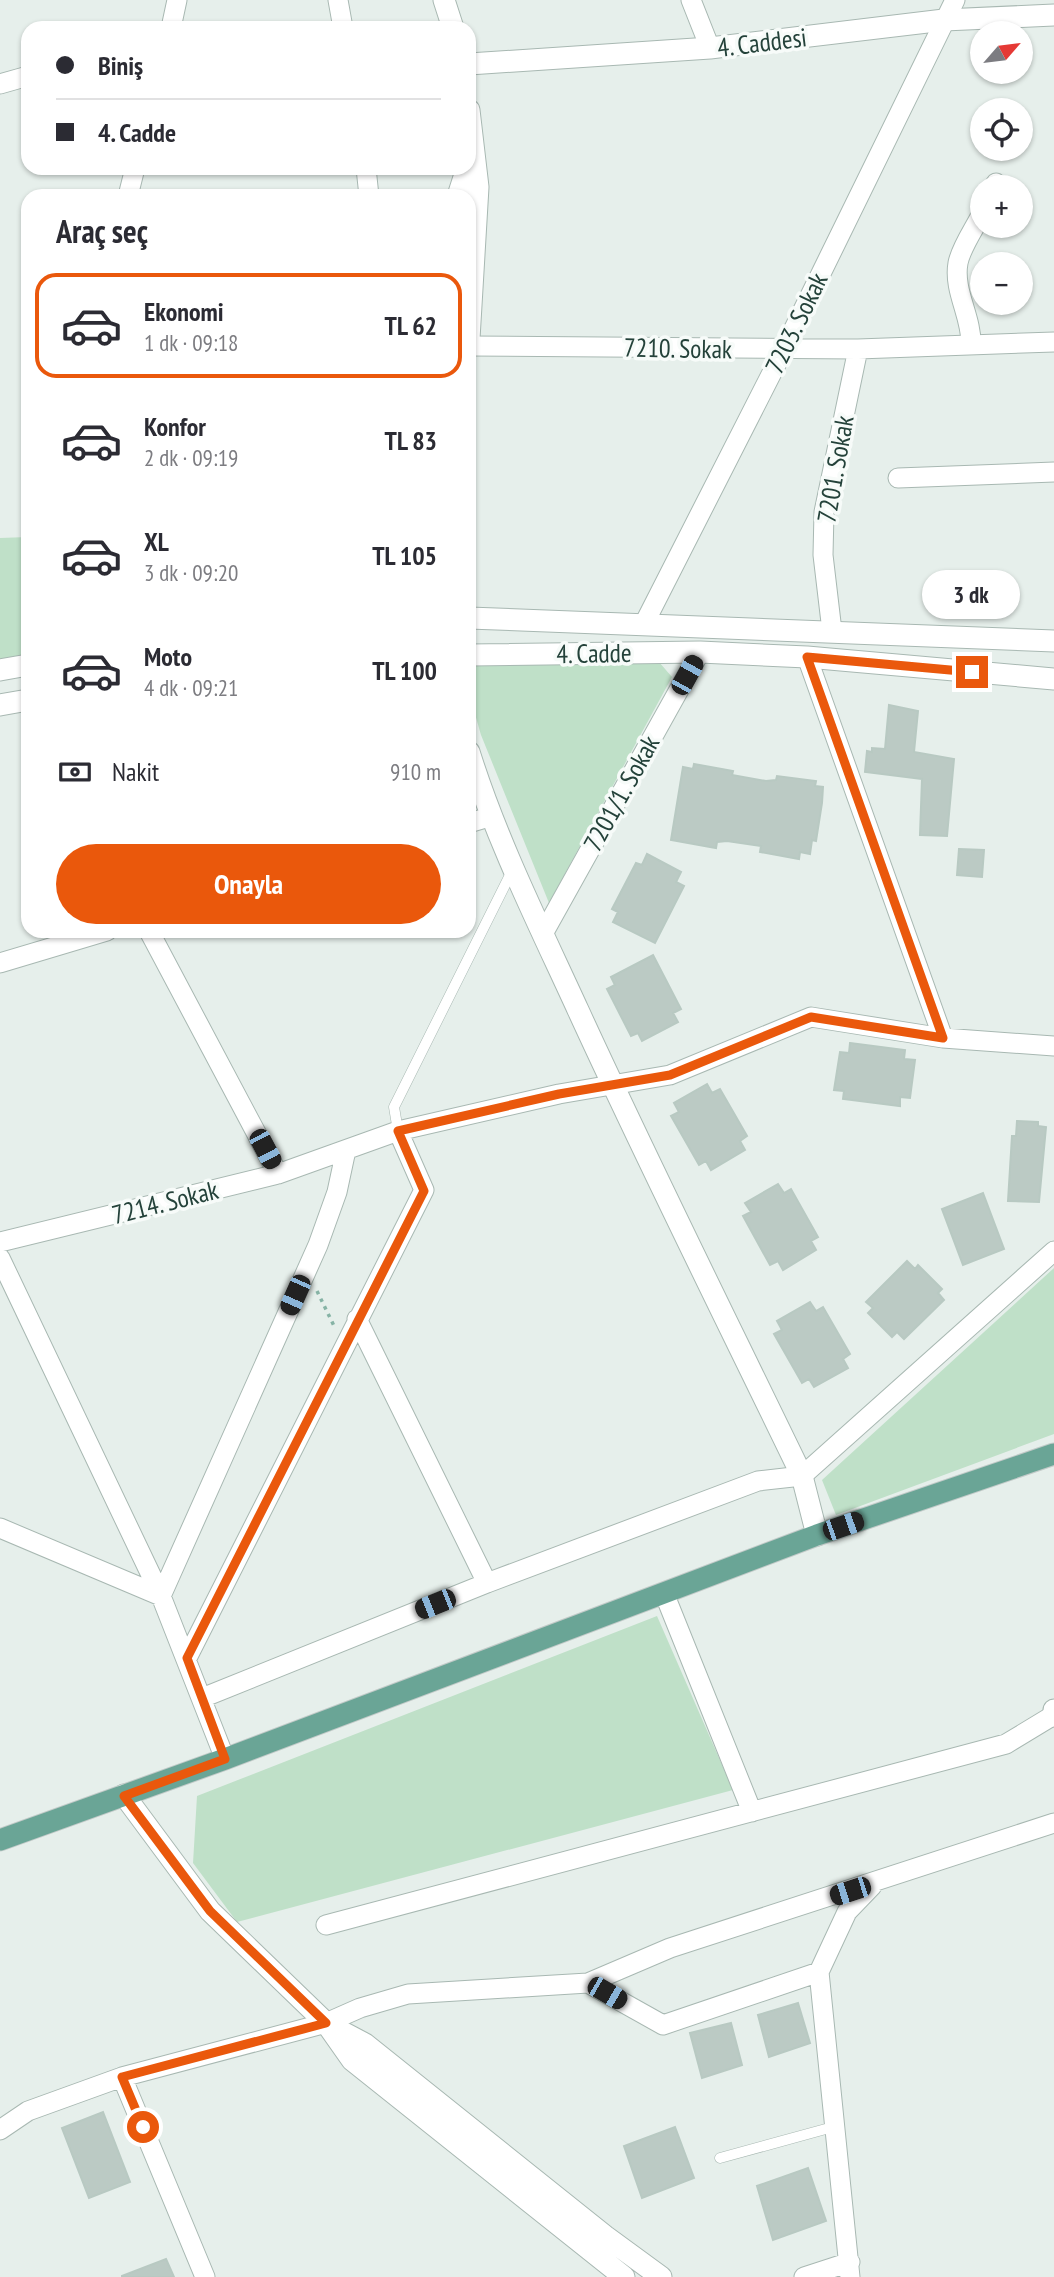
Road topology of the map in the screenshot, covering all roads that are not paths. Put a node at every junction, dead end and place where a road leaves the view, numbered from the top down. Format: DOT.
graph roads {
  1 [pos="177,0"];
  2 [pos="338,0"];
  3 [pos="444,0"];
  4 [pos="691,0"];
  5 [pos="955,0"];
  6 [pos="1054,15"];
  7 [pos="944,20"];
  8 [pos="172,21"];
  9 [pos="341,21"];
  10 [pos="451,21"];
  11 [pos="710,48"];
  12 [pos="476,64"];
  13 [pos="21,78"];
  14 [pos="0,84"];
  15 [pos="476,210"];
  16 [pos="476,233"];
  17 [pos="970,236"];
  18 [pos="1054,342"];
  19 [pos="971,345"];
  20 [pos="476,346"];
  21 [pos="784,349"];
  22 [pos="858,349"];
  23 [pos="1054,472"];
  24 [pos="898,478"];
  25 [pos="476,618"];
  26 [pos="644,624"];
  27 [pos="832,631"];
  28 [pos="1054,641"];
  29 [pos="699,652"];
  30 [pos="476,655"];
  31 [pos="807,657"];
  32 [pos="21,666"];
  33 [pos="0,670"];
  34 [pos="1054,679"];
  35 [pos="21,702"];
  36 [pos="0,705"];
  37 [pos="476,800"];
  38 [pos="479,820"];
  39 [pos="513,868"];
  40 [pos="543,934"];
  41 [pos="84,938"];
  42 [pos="153,938"];
  43 [pos="0,963"];
  44 [pos="943,1038"];
  45 [pos="1054,1046"];
  46 [pos="612,1085"];
  47 [pos="398,1131"];
  48 [pos="346,1150"];
  49 [pos="278,1174"];
  50 [pos="0,1242"];
  51 [pos="1054,1251"];
  52 [pos="0,1258"];
  53 [pos="357,1319"];
  54 [pos="1054,1454"];
  55 [pos="802,1476"];
  56 [pos="0,1528"];
  57 [pos="817,1535"];
  58 [pos="487,1583"];
  59 [pos="664,1593"];
  60 [pos="161,1596"];
  61 [pos="187,1658"];
  62 [pos="202,1698"];
  63 [pos="1054,1714"];
  64 [pos="225,1759"];
  65 [pos="124,1796"];
  66 [pos="752,1812"];
  67 [pos="1054,1824"];
  68 [pos="0,1840"];
  69 [pos="876,1882"];
  70 [pos="327,1925"];
  71 [pos="819,1972"];
  72 [pos="588,1983"];
  73 [pos="326,2023"];
  74 [pos="122,2077"];
  75 [pos="833,2127"];
  76 [pos="0,2130"];
  77 [pos="720,2158"];
  78 [pos="850,2269"];
  79 [pos="205,2277"];
  80 [pos="624,2277"];
  81 [pos="661,2277"];
  82 [pos="804,2277"];
  1 -- 8 [label="street"];
  2 -- 9 [label="street"];
  3 -- 10 [label="street"];
  4 -- 11 [label="street"];
  5 -- 7 [label="street"];
  6 -- 7 [label="street, 4. Caddesi"];
  7 -- 11 [label="street, 4. Caddesi"];
  7 -- 21 [label="street, 7203. Sokak"];
  11 -- 12 [label="street, 4. Caddesi"];
  13 -- 14 [label="street"];
  15 -- 16 [label="street"];
  17 -- 19 [label="street"];
  18 -- 19 [label="street, 7210. Sokak"];
  19 -- 22 [label="street, 7210. Sokak"];
  20 -- 21 [label="street, 7210. Sokak"];
  21 -- 22 [label="street, 7210. Sokak"];
  21 -- 26 [label="street, 7203. Sokak"];
  22 -- 27 [label="street, 7201. Sokak"];
  23 -- 24 [label="street"];
  25 -- 26 [label="street, 4. Cadde"];
  26 -- 27 [label="street, 4. Cadde"];
  27 -- 28 [label="street, 4. Cadde"];
  29 -- 30 [label="street, 4. Cadde"];
  29 -- 31 [label="street, 4. Cadde"];
  29 -- 40 [label="street, 7201/1. Sokak"];
  31 -- 34 [label="street, 4. Cadde"];
  31 -- 44 [label="street"];
  32 -- 33 [label="street"];
  35 -- 36 [label="street"];
  37 -- 38 [label="street"];
  38 -- 39 [label="street"];
  39 -- 40 [label="street"];
  39 -- 47 [label="lane"];
  40 -- 46 [label="street"];
  41 -- 43 [label="street"];
  42 -- 49 [label="street"];
  44 -- 45 [label="street, 7214. Sokak"];
  44 -- 46 [label="street, 7214. Sokak"];
  46 -- 47 [label="street, 7214. Sokak"];
  46 -- 55 [label="street"];
  47 -- 48 [label="street, 7214. Sokak"];
  47 -- 53 [label="street"];
  48 -- 49 [label="street, 7214. Sokak"];
  48 -- 60 [label="street"];
  49 -- 50 [label="street, 7214. Sokak"];
  51 -- 55 [label="street"];
  52 -- 60 [label="street"];
  53 -- 58 [label="street"];
  53 -- 61 [label="street"];
  54 -- 57 [label="main road"];
  55 -- 57 [label="street"];
  55 -- 58 [label="street"];
  56 -- 60 [label="street"];
  57 -- 59 [label="main road"];
  58 -- 62 [label="street"];
  59 -- 64 [label="main road"];
  59 -- 66 [label="street"];
  60 -- 61 [label="street"];
  61 -- 62 [label="street"];
  62 -- 64 [label="street"];
  63 -- 66 [label="street"];
  64 -- 65 [label="main road"];
  65 -- 68 [label="main road"];
  65 -- 73 [label="street"];
  66 -- 70 [label="street"];
  67 -- 69 [label="street"];
  69 -- 71 [label="street"];
  69 -- 72 [label="street"];
  71 -- 72 [label="street"];
  71 -- 75 [label="street"];
  72 -- 73 [label="street"];
  73 -- 74 [label="street"];
  73 -- 80 [label="street"];
  73 -- 81 [label="street"];
  74 -- 76 [label="street"];
  74 -- 79 [label="street"];
  75 -- 77 [label="lane"];
  75 -- 78 [label="street"];
  78 -- 82 [label="street"];
}
